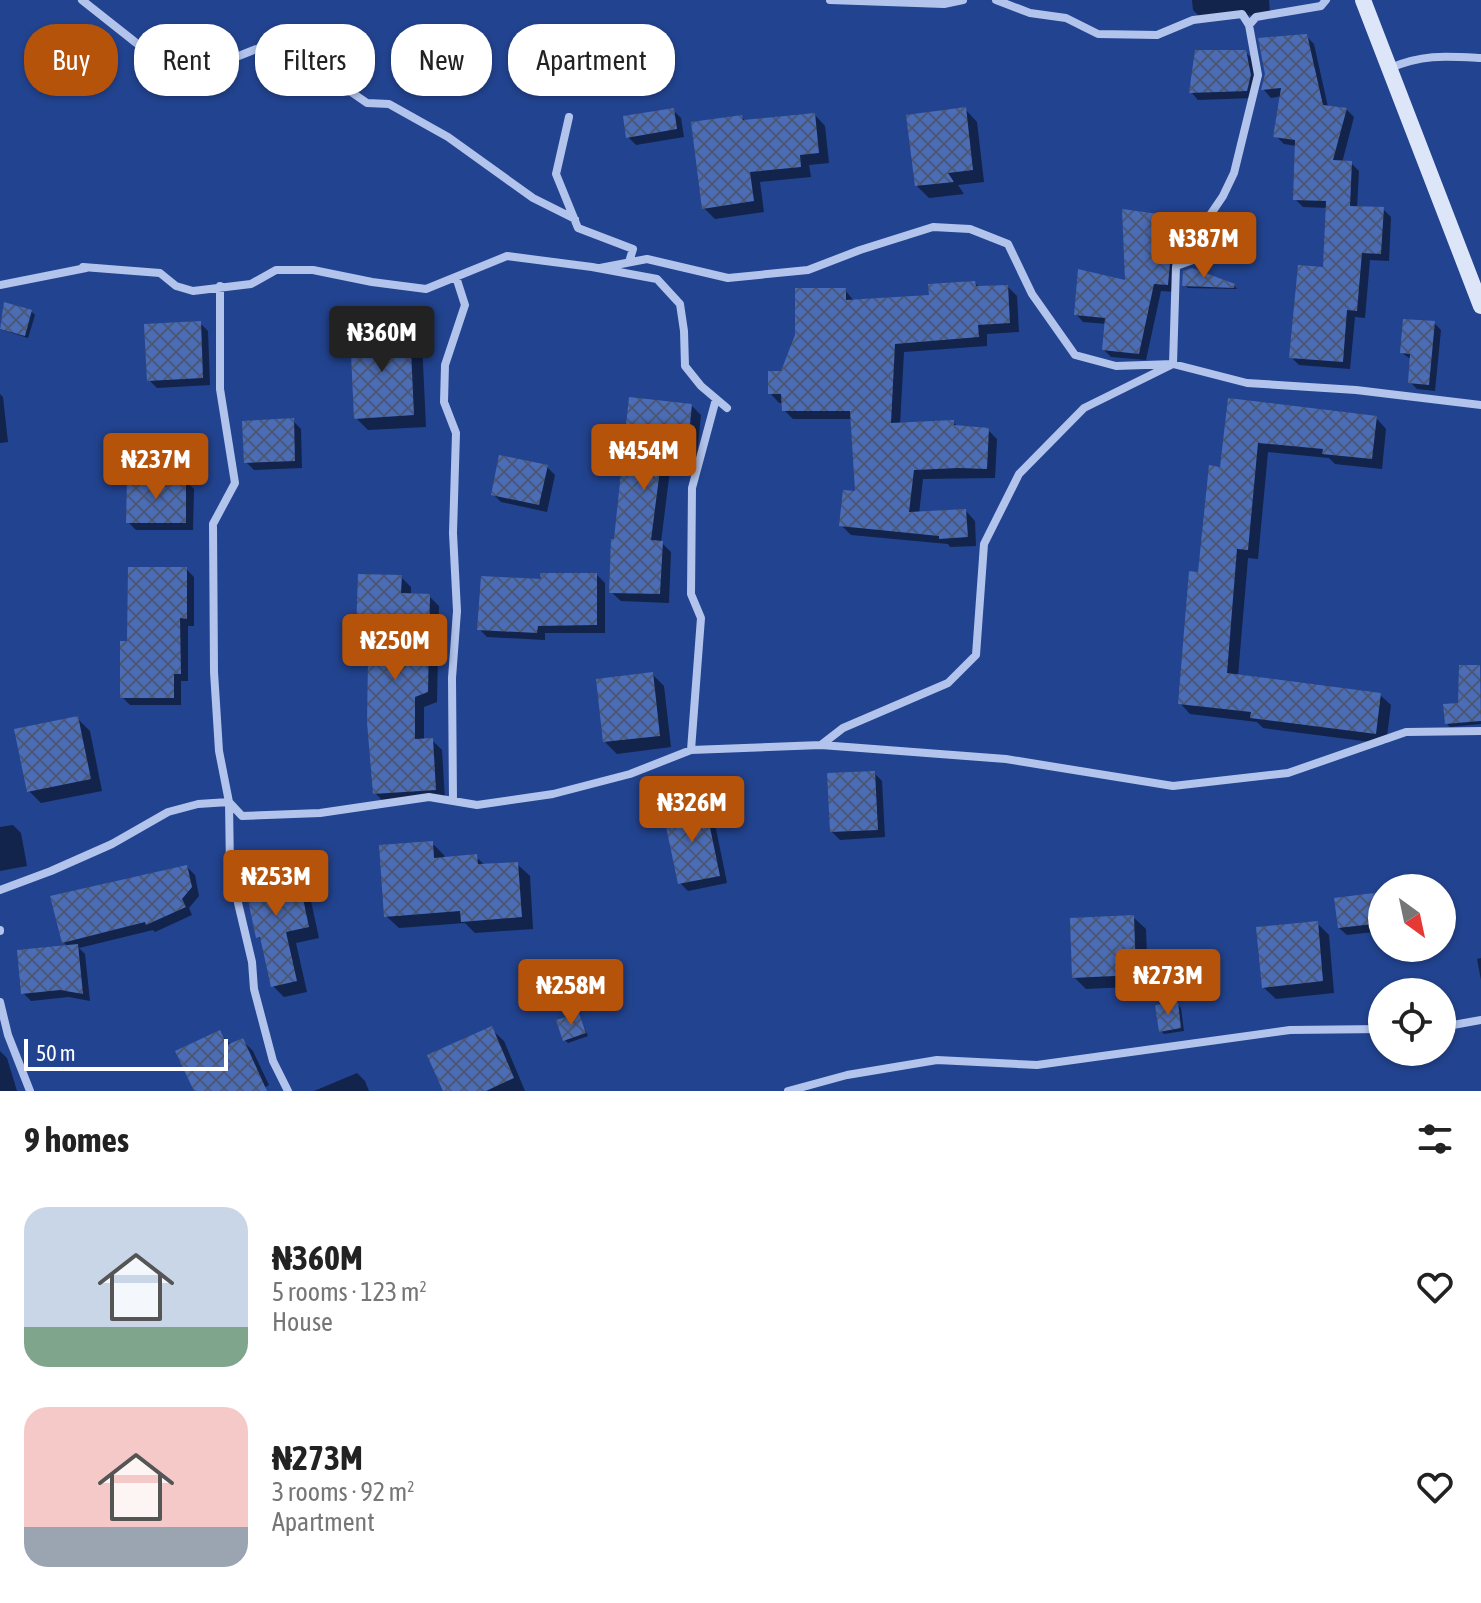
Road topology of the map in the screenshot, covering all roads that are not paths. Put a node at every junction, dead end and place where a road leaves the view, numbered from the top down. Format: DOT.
graph roads {
  1 [pos="82,0"];
  2 [pos="830,0"];
  3 [pos="963,0"];
  4 [pos="996,0"];
  5 [pos="1326,0"];
  6 [pos="1363,0"];
  7 [pos="1249,25"];
  8 [pos="1481,58"];
  9 [pos="1390,68"];
  10 [pos="569,117"];
  11 [pos="575,219"];
  12 [pos="629,262"];
  13 [pos="600,268"];
  14 [pos="456,277"];
  15 [pos="0,285"];
  16 [pos="220,286"];
  17 [pos="1481,306"];
  18 [pos="1173,364"];
  19 [pos="716,399"];
  20 [pos="1481,405"];
  21 [pos="727,408"];
  22 [pos="1481,731"];
  23 [pos="821,745"];
  24 [pos="691,750"];
  25 [pos="453,801"];
  26 [pos="229,802"];
  27 [pos="0,890"];
  28 [pos="0,1002"];
  29 [pos="1481,1020"];
  30 [pos="1456,1024"];
  31 [pos="1368,1029"];
  32 [pos="30,1091"];
  33 [pos="288,1091"];
  34 [pos="788,1091"];
  1 -- 11 [label="street"];
  2 -- 3 [label="street"];
  4 -- 7 [label="street"];
  5 -- 7 [label="street"];
  6 -- 9 [label="street"];
  7 -- 18 [label="street"];
  8 -- 9 [label="street"];
  9 -- 17 [label="street"];
  10 -- 11 [label="street"];
  11 -- 12 [label="street"];
  12 -- 13 [label="street"];
  12 -- 18 [label="street"];
  13 -- 14 [label="street"];
  13 -- 19 [label="street"];
  14 -- 16 [label="street"];
  14 -- 25 [label="street"];
  15 -- 16 [label="street"];
  16 -- 26 [label="street"];
  18 -- 20 [label="street"];
  18 -- 23 [label="street"];
  19 -- 21 [label="street"];
  19 -- 24 [label="street"];
  22 -- 23 [label="street"];
  23 -- 24 [label="street"];
  24 -- 25 [label="street"];
  25 -- 26 [label="street"];
  26 -- 27 [label="street"];
  26 -- 33 [label="street"];
  28 -- 32 [label="street"];
  29 -- 30 [label="street"];
  31 -- 34 [label="street"];
}
